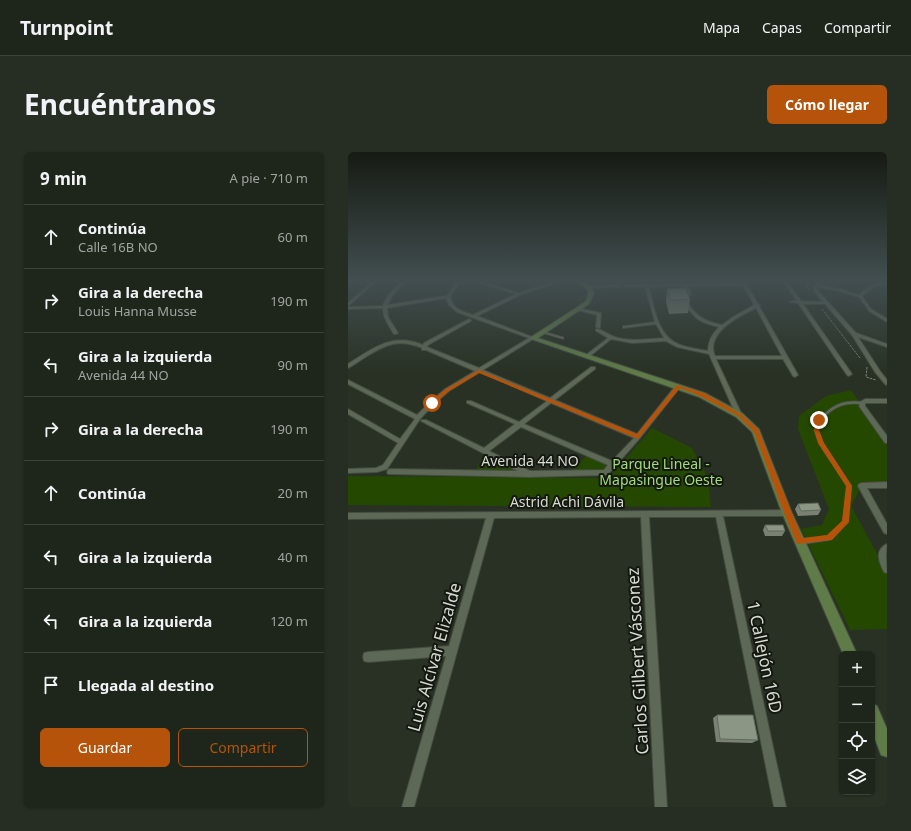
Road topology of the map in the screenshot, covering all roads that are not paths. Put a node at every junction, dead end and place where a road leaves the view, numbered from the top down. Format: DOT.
graph roads {
  1 [pos="385,312"];
  2 [pos="459,312"];
  3 [pos="485,312"];
  4 [pos="574,312"];
  5 [pos="589,312"];
  6 [pos="655,312"];
  7 [pos="691,312"];
  8 [pos="745,312"];
  9 [pos="761,312"];
  10 [pos="807,312"];
  11 [pos="833,312"];
  12 [pos="872,312"];
  13 [pos="471,319"];
  14 [pos="887,322"];
  15 [pos="658,323"];
  16 [pos="625,327"];
  17 [pos="723,327"];
  18 [pos="542,332"];
  19 [pos="396,333"];
  20 [pos="854,334"];
  21 [pos="533,338"];
  22 [pos="563,338"];
  23 [pos="609,339"];
  24 [pos="668,339"];
  25 [pos="887,346"];
  26 [pos="424,349"];
  27 [pos="712,355"];
  28 [pos="588,356"];
  29 [pos="785,357"];
  30 [pos="348,366"];
  31 [pos="593,368"];
  32 [pos="479,371"];
  33 [pos="848,374"];
  34 [pos="795,375"];
  35 [pos="348,382"];
  36 [pos="886,382"];
  37 [pos="678,386"];
  38 [pos="550,401"];
  39 [pos="887,401"];
  40 [pos="469,402"];
  41 [pos="862,403"];
  42 [pos="348,411"];
  43 [pos="740,415"];
  44 [pos="421,419"];
  45 [pos="521,424"];
  46 [pos="638,437"];
  47 [pos="887,441"];
  48 [pos="402,443"];
  49 [pos="485,451"];
  50 [pos="614,465"];
  51 [pos="348,471"];
  52 [pos="390,472"];
  53 [pos="530,474"];
  54 [pos="887,485"];
  55 [pos="787,513"];
  56 [pos="645,514"];
  57 [pos="719,514"];
  58 [pos="491,515"];
  59 [pos="348,516"];
  60 [pos="887,531"];
  61 [pos="800,542"];
  62 [pos="887,548"];
  63 [pos="887,569"];
  64 [pos="453,651"];
  65 [pos="849,651"];
  66 [pos="368,657"];
  67 [pos="875,719"];
  68 [pos="887,749"];
  69 [pos="408,807"];
  70 [pos="660,807"];
  71 [pos="780,807"];
  1 -- 19 [label="street"];
  2 -- 13 [label="street"];
  3 -- 13 [label="street"];
  4 -- 18 [label="street"];
  5 -- 24 [label="street"];
  6 -- 15 [label="street"];
  7 -- 17 [label="street"];
  8 -- 17 [label="street"];
  9 -- 29 [label="street"];
  10 -- 33 [label="street"];
  11 -- 20 [label="street"];
  12 -- 14 [label="street"];
  13 -- 21 [label="street"];
  13 -- 26 [label="street"];
  15 -- 16 [label="street"];
  15 -- 24 [label="street"];
  17 -- 27 [label="street"];
  18 -- 21 [label="street"];
  18 -- 22 [label="lane"];
  20 -- 25 [label="street"];
  20 -- 36 [label="street"];
  21 -- 28 [label="street"];
  21 -- 32 [label="street"];
  23 -- 28 [label="street"];
  24 -- 27 [label="street"];
  26 -- 30 [label="street"];
  26 -- 32 [label="street"];
  27 -- 29 [label="street"];
  27 -- 43 [label="street"];
  28 -- 37 [label="street"];
  29 -- 34 [label="street"];
  31 -- 38 [label="street"];
  32 -- 38 [label="street"];
  32 -- 44 [label="street"];
  35 -- 44 [label="street"];
  37 -- 43 [label="street"];
  37 -- 46 [label="street, Avenida 44 NO"];
  38 -- 45 [label="street"];
  38 -- 46 [label="street"];
  39 -- 41 [label="street"];
  40 -- 45 [label="street"];
  41 -- 47 [label="street"];
  41 -- 61 [label="lane"];
  42 -- 48 [label="street"];
  43 -- 55 [label="street"];
  44 -- 48 [label="street"];
  44 -- 49 [label="street"];
  45 -- 49 [label="street"];
  45 -- 50 [label="street"];
  46 -- 50 [label="street, Avenida 44 NO"];
  48 -- 51 [label="street"];
  49 -- 53 [label="street"];
  50 -- 53 [label="street, Avenida 44 NO"];
  52 -- 53 [label="street, Avenida 44 NO"];
  54 -- 60 [label="street"];
  55 -- 57 [label="street, Astrid Achi Dávila"];
  55 -- 61 [label="street"];
  56 -- 57 [label="street, Astrid Achi Dávila"];
  56 -- 58 [label="street, Astrid Achi Dávila"];
  56 -- 70 [label="street, Carlos Gilbert Vásconez"];
  57 -- 71 [label="street, 1 Callejón 16D"];
  58 -- 59 [label="street, Astrid Achi Dávila"];
  58 -- 64 [label="street, Luis Alcívar Elizalde"];
  61 -- 65 [label="street"];
  62 -- 63 [label="street"];
  64 -- 66 [label="street"];
  64 -- 69 [label="street, Luis Alcívar Elizalde"];
  67 -- 68 [label="street"];
}
